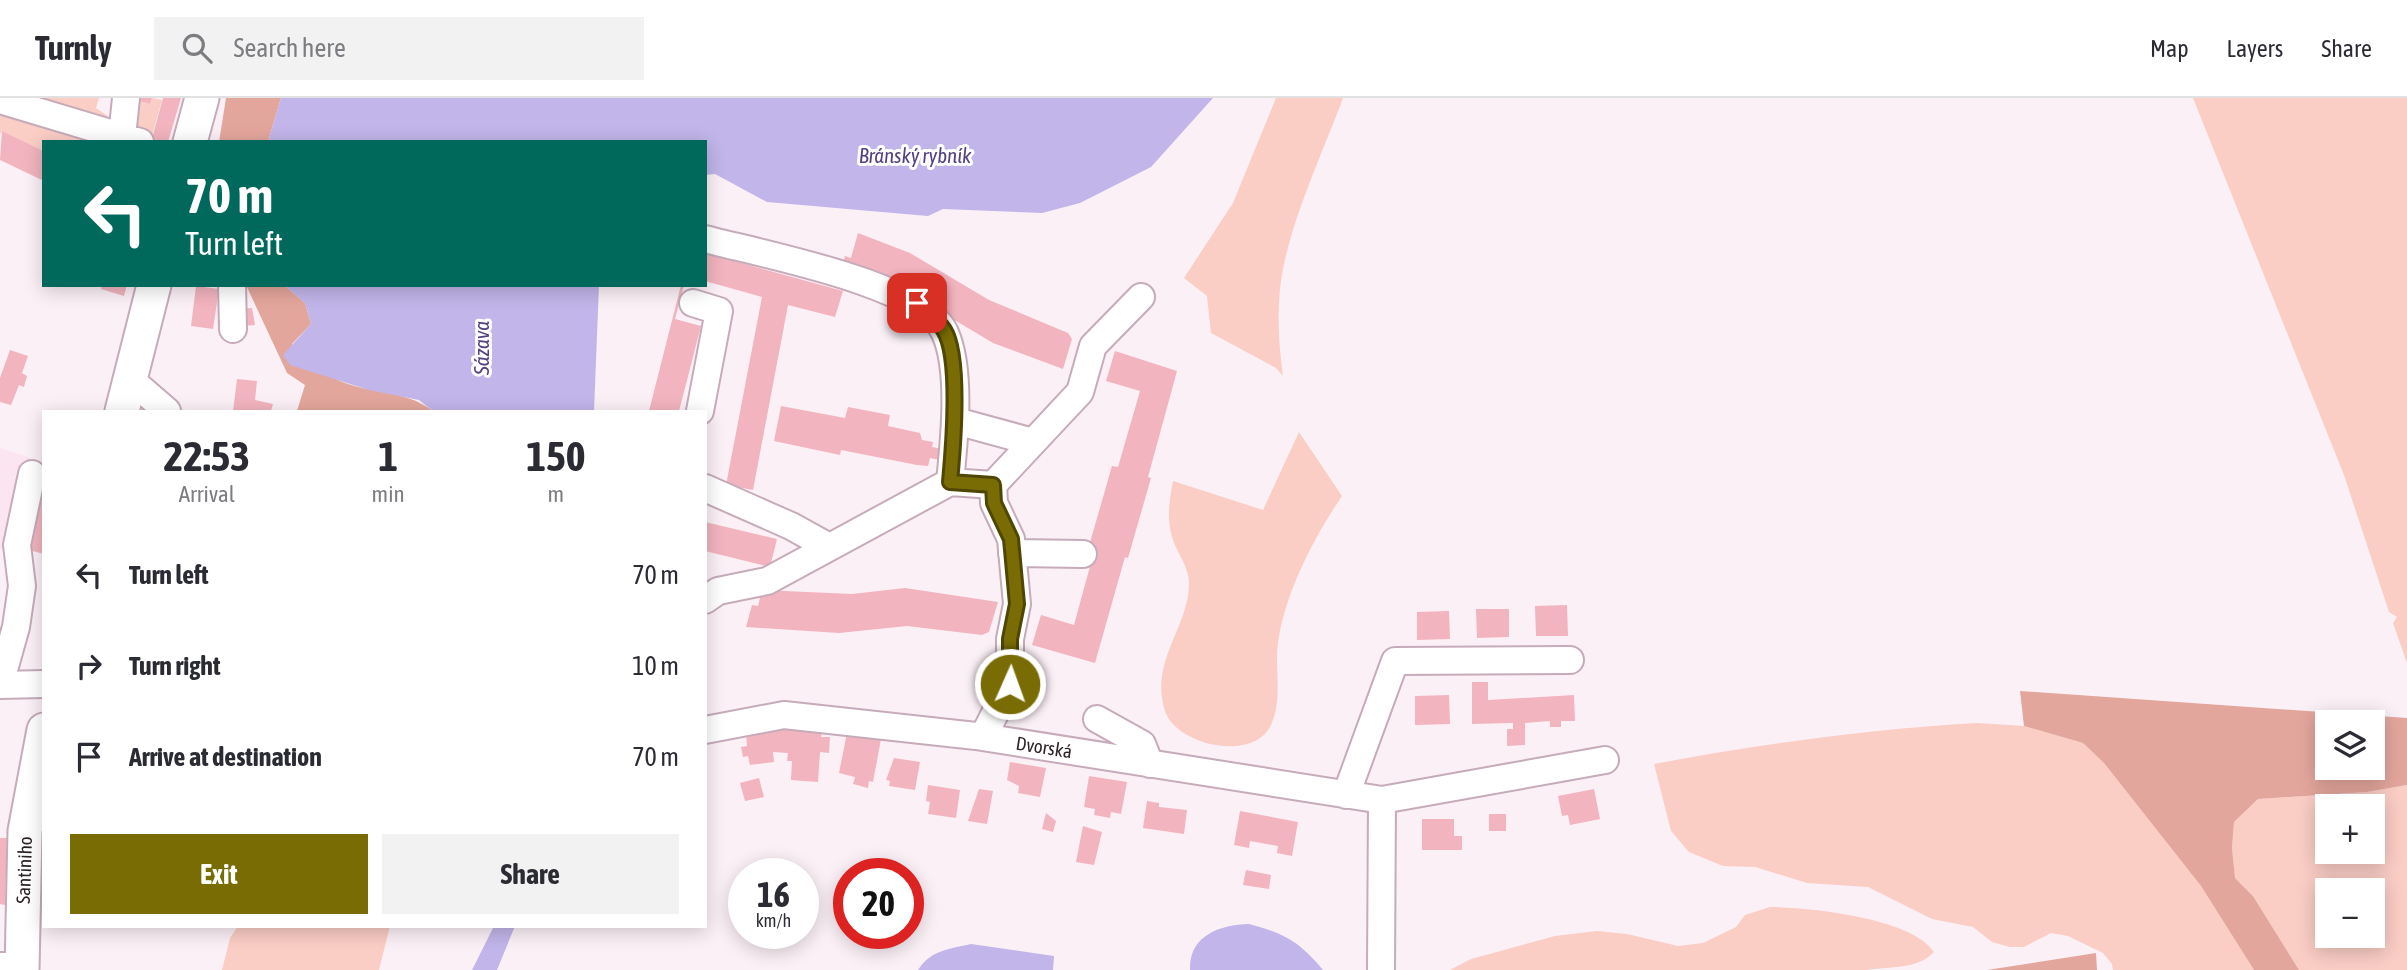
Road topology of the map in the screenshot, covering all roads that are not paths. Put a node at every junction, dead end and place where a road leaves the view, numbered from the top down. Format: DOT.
graph roads {
  1 [pos="127,98"];
  2 [pos="202,98"];
  3 [pos="0,100"];
  4 [pos="131,139"];
  5 [pos="191,140"];
  6 [pos="707,240"];
  7 [pos="153,287"];
  8 [pos="232,287"];
  9 [pos="1141,297"];
  10 [pos="693,303"];
  11 [pos="233,329"];
  12 [pos="130,379"];
  13 [pos="122,410"];
  14 [pos="166,410"];
  15 [pos="701,410"];
  16 [pos="956,421"];
  17 [pos="1033,442"];
  18 [pos="32,474"];
  19 [pos="950,482"];
  20 [pos="993,485"];
  21 [pos="707,489"];
  22 [pos="829,547"];
  23 [pos="1012,553"];
  24 [pos="1083,554"];
  25 [pos="707,599"];
  26 [pos="1570,660"];
  27 [pos="42,684"];
  28 [pos="0,685"];
  29 [pos="1097,719"];
  30 [pos="707,730"];
  31 [pos="983,737"];
  32 [pos="42,740"];
  33 [pos="1605,760"];
  34 [pos="1150,764"];
  35 [pos="1346,795"];
  36 [pos="1382,800"];
  37 [pos="15,967"];
  38 [pos="1381,970"];
  1 -- 4 [label="street"];
  2 -- 5 [label="main road"];
  3 -- 4 [label="street"];
  6 -- 16 [label="street"];
  7 -- 12 [label="main road"];
  8 -- 11 [label="street"];
  9 -- 17 [label="street"];
  10 -- 15 [label="street"];
  12 -- 13 [label="main road"];
  12 -- 14 [label="street"];
  16 -- 17 [label="street"];
  16 -- 19 [label="street"];
  17 -- 20 [label="street"];
  18 -- 28 [label="street"];
  19 -- 20 [label="street"];
  19 -- 22 [label="street"];
  20 -- 23 [label="street"];
  21 -- 22 [label="street"];
  22 -- 25 [label="street"];
  23 -- 24 [label="street"];
  23 -- 31 [label="street"];
  26 -- 35 [label="street"];
  27 -- 28 [label="street"];
  29 -- 34 [label="street"];
  30 -- 31 [label="street, Dvorská"];
  31 -- 34 [label="street, Dvorská"];
  32 -- 37 [label="main road, Santiniho"];
  33 -- 36 [label="street, Dvorská"];
  34 -- 35 [label="street, Dvorská"];
  35 -- 36 [label="street, Dvorská"];
  36 -- 38 [label="street"];
}
